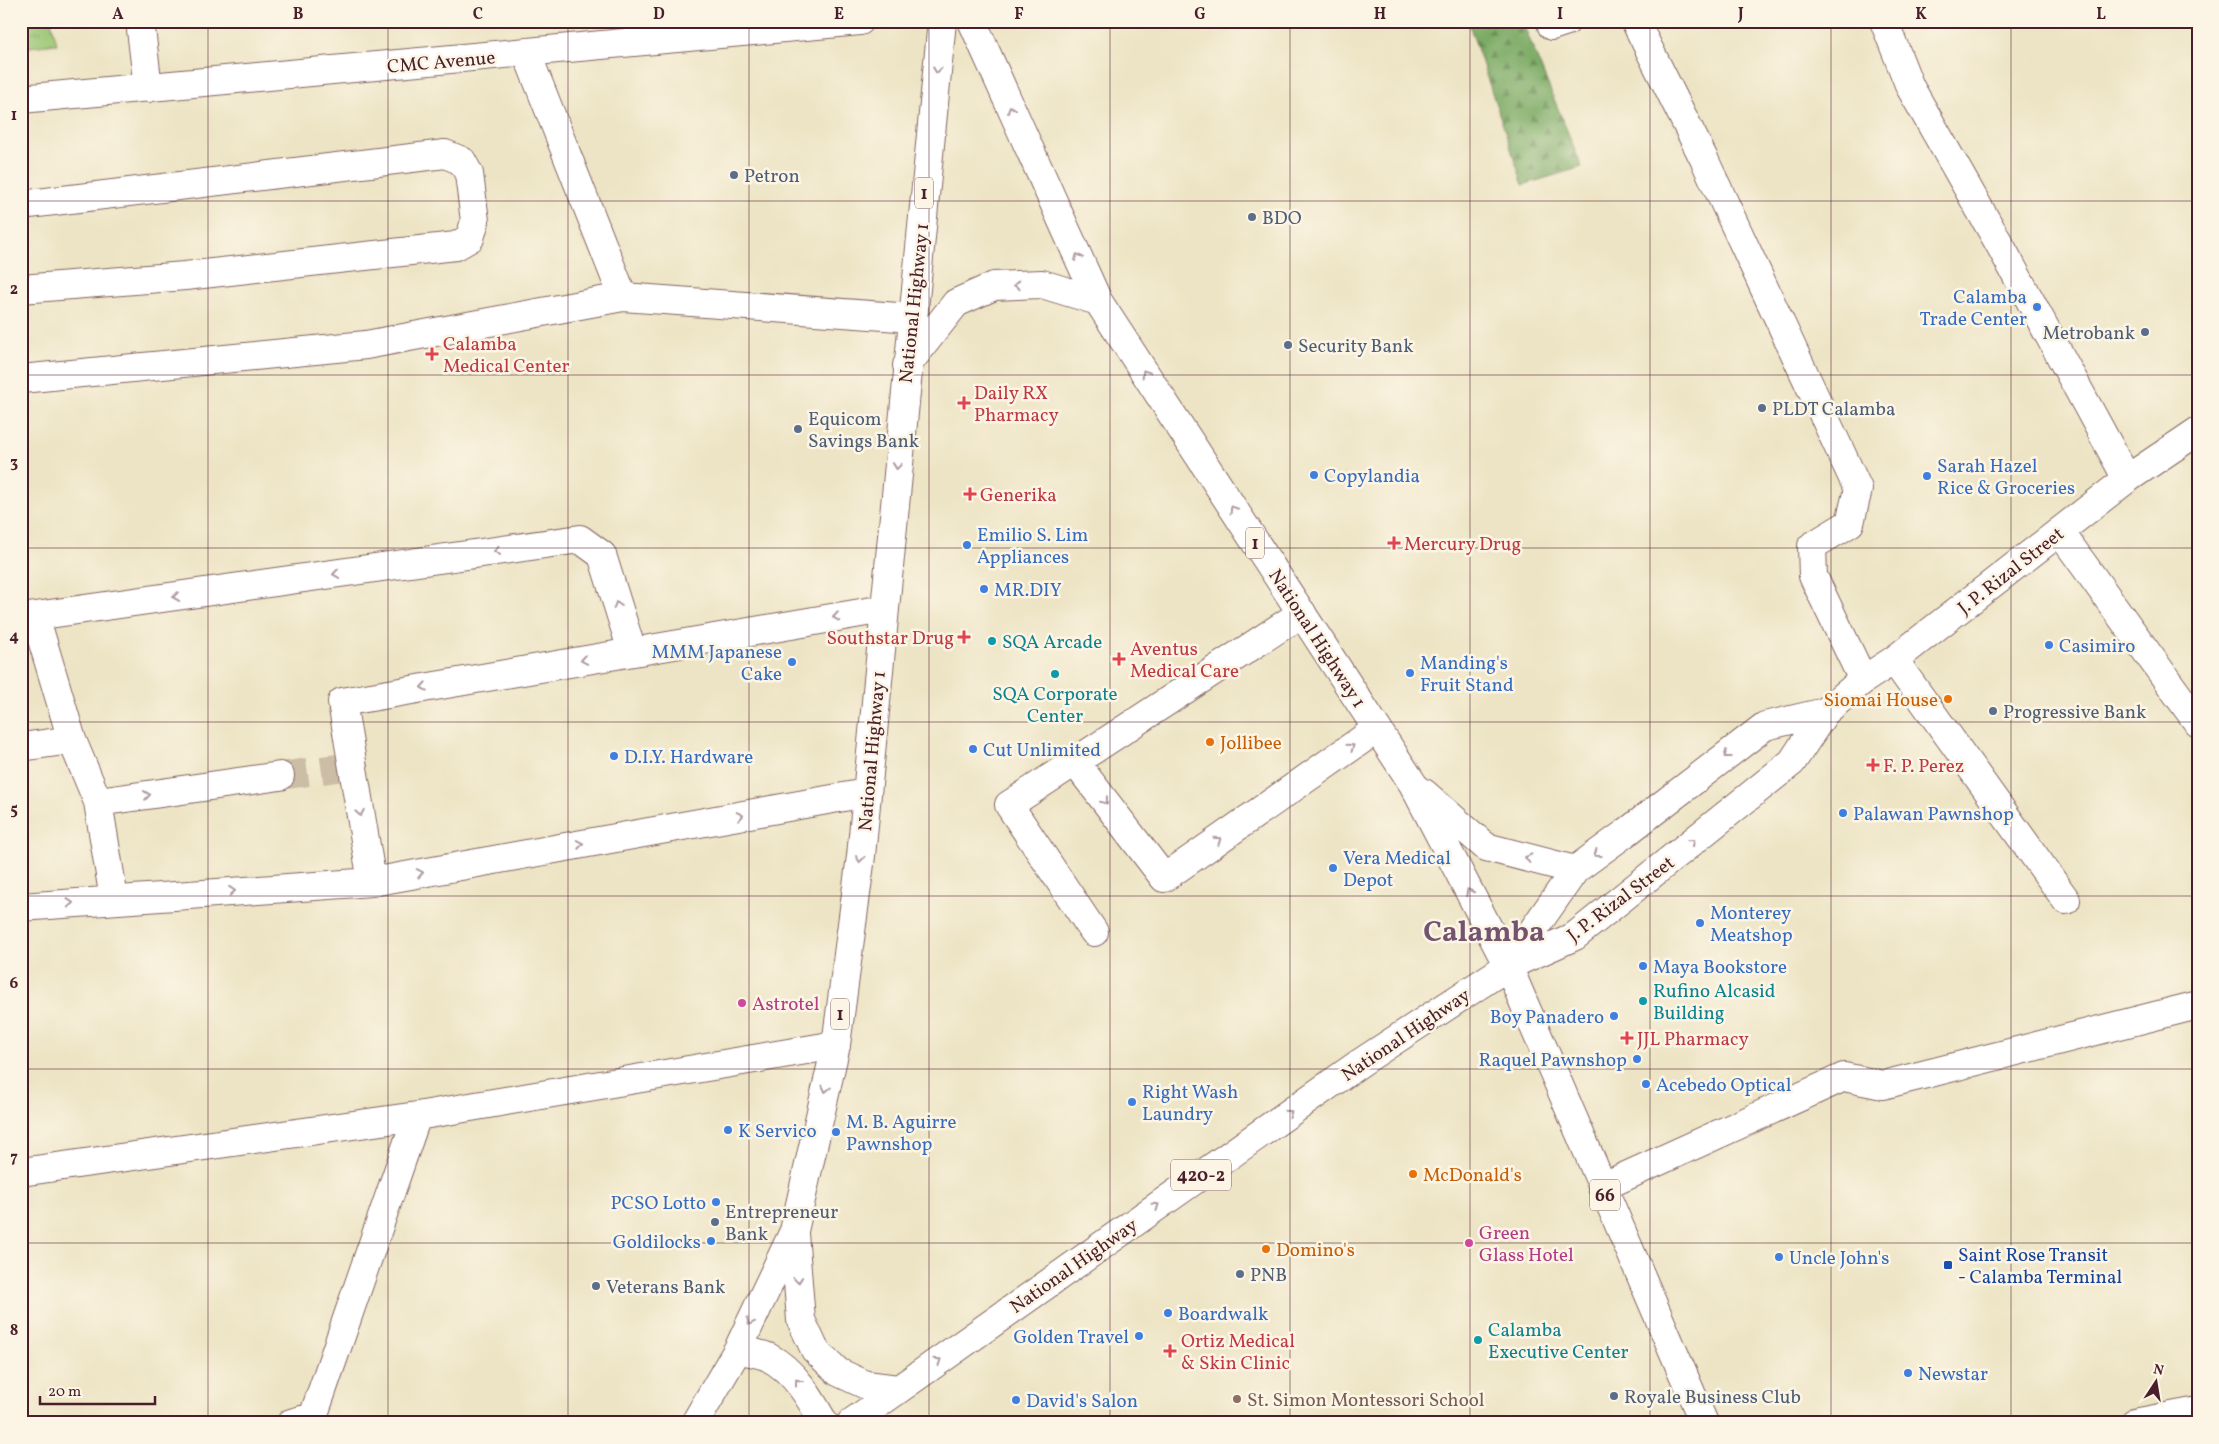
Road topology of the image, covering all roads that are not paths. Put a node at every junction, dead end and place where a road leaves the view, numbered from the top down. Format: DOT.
graph roads {
  1 [pos="140,21"];
  2 [pos="860,21"];
  3 [pos="942,21"];
  4 [pos="972,21"];
  5 [pos="1635,21"];
  6 [pos="1884,21"];
  7 [pos="527,54"];
  8 [pos="148,88"];
  9 [pos="21,100"];
  10 [pos="21,205"];
  11 [pos="21,289"];
  12 [pos="623,297"];
  13 [pos="1098,301"];
  14 [pos="912,318"];
  15 [pos="907,365"];
  16 [pos="21,379"];
  17 [pos="2198,431"];
  18 [pos="2127,479"];
  19 [pos="2060,532"];
  20 [pos="884,610"];
  21 [pos="1302,613"];
  22 [pos="28,617"];
  23 [pos="632,651"];
  24 [pos="1894,660"];
  25 [pos="1863,680"];
  26 [pos="1825,712"];
  27 [pos="2198,723"];
  28 [pos="1377,729"];
  29 [pos="72,740"];
  30 [pos="21,747"];
  31 [pos="1075,762"];
  32 [pos="280,776"];
  33 [pos="1413,784"];
  34 [pos="866,793"];
  35 [pos="98,802"];
  36 [pos="1575,870"];
  37 [pos="372,882"];
  38 [pos="114,899"];
  39 [pos="2066,900"];
  40 [pos="21,907"];
  41 [pos="1094,932"];
  42 [pos="1508,966"];
  43 [pos="2198,1005"];
  44 [pos="836,1045"];
  45 [pos="417,1116"];
  46 [pos="21,1172"];
  47 [pos="1602,1187"];
  48 [pos="794,1231"];
  49 [pos="738,1349"];
  50 [pos="898,1389"];
  51 [pos="2198,1411"];
  52 [pos="291,1423"];
  53 [pos="694,1423"];
  54 [pos="824,1423"];
  55 [pos="851,1423"];
  56 [pos="1704,1423"];
  57 [pos="2134,1423"];
  1 -- 8 [label="main road"];
  2 -- 7 [label="main road, CMC Avenue"];
  3 -- 14 [label="main road, National Highway 1 / 1, one-way"];
  13 -- 4 [label="main road, National Highway 1 / 1, one-way"];
  5 -- 25 [label="main road"];
  6 -- 18 [label="main road"];
  7 -- 8 [label="main road, CMC Avenue"];
  7 -- 12 [label="main road"];
  8 -- 9 [label="main road, CMC Avenue"];
  10 -- 11 [label="main road"];
  12 -- 14 [label="main road"];
  12 -- 16 [label="main road"];
  13 -- 15 [label="main road, one-way"];
  21 -- 13 [label="main road, National Highway 1 / 1, one-way"];
  14 -- 15 [label="main road, National Highway 1 / 1"];
  15 -- 20 [label="main road, National Highway 1 / 1, one-way"];
  17 -- 18 [label="main road, J. P. Rizal Street / 420-2"];
  18 -- 19 [label="main road, J. P. Rizal Street / 420-2"];
  19 -- 24 [label="main road, J. P. Rizal Street / 420-2"];
  19 -- 27 [label="main road"];
  20 -- 23 [label="main road, one-way"];
  20 -- 34 [label="main road, National Highway 1 / 1"];
  21 -- 28 [label="main road, National Highway 1 / 1"];
  21 -- 31 [label="main road"];
  23 -- 22 [label="main road, one-way"];
  22 -- 29 [label="main road"];
  23 -- 37 [label="main road, one-way"];
  24 -- 25 [label="main road, J. P. Rizal Street / 420-2"];
  24 -- 39 [label="main road"];
  25 -- 26 [label="main road, J. P. Rizal Street / 420-2"];
  26 -- 36 [label="main road, J. P. Rizal Street / 420-2, one-way"];
  42 -- 26 [label="main road, J. P. Rizal Street / 420-2, one-way"];
  31 -- 28 [label="main road, one-way"];
  28 -- 33 [label="main road, National Highway 1 / 1"];
  29 -- 30 [label="main road"];
  29 -- 35 [label="main road"];
  31 -- 41 [label="main road"];
  35 -- 32 [label="main road, one-way"];
  36 -- 33 [label="main road, one-way"];
  42 -- 33 [label="main road, National Highway 1 / 1, one-way"];
  37 -- 34 [label="main road, one-way"];
  34 -- 44 [label="main road, National Highway 1 / 1, one-way"];
  35 -- 38 [label="main road"];
  36 -- 42 [label="main road, J. P. Rizal Street / 420-2"];
  38 -- 37 [label="main road, one-way"];
  40 -- 38 [label="main road, one-way"];
  42 -- 47 [label="main road, 66"];
  50 -- 42 [label="main road, National Highway / 420-2, one-way"];
  43 -- 47 [label="main road"];
  44 -- 45 [label="main road"];
  44 -- 48 [label="main road, National Highway 1 / 1, one-way"];
  45 -- 46 [label="main road"];
  45 -- 52 [label="main road"];
  47 -- 56 [label="main road, 66"];
  48 -- 49 [label="main road, National Highway 1 / 1, one-way"];
  48 -- 50 [label="main road, 1, one-way"];
  49 -- 53 [label="main road, National Highway 1 / 1"];
  54 -- 49 [label="main road, one-way"];
  50 -- 55 [label="main road, National Highway / 420-2"];
  51 -- 57 [label="main road"];
}
